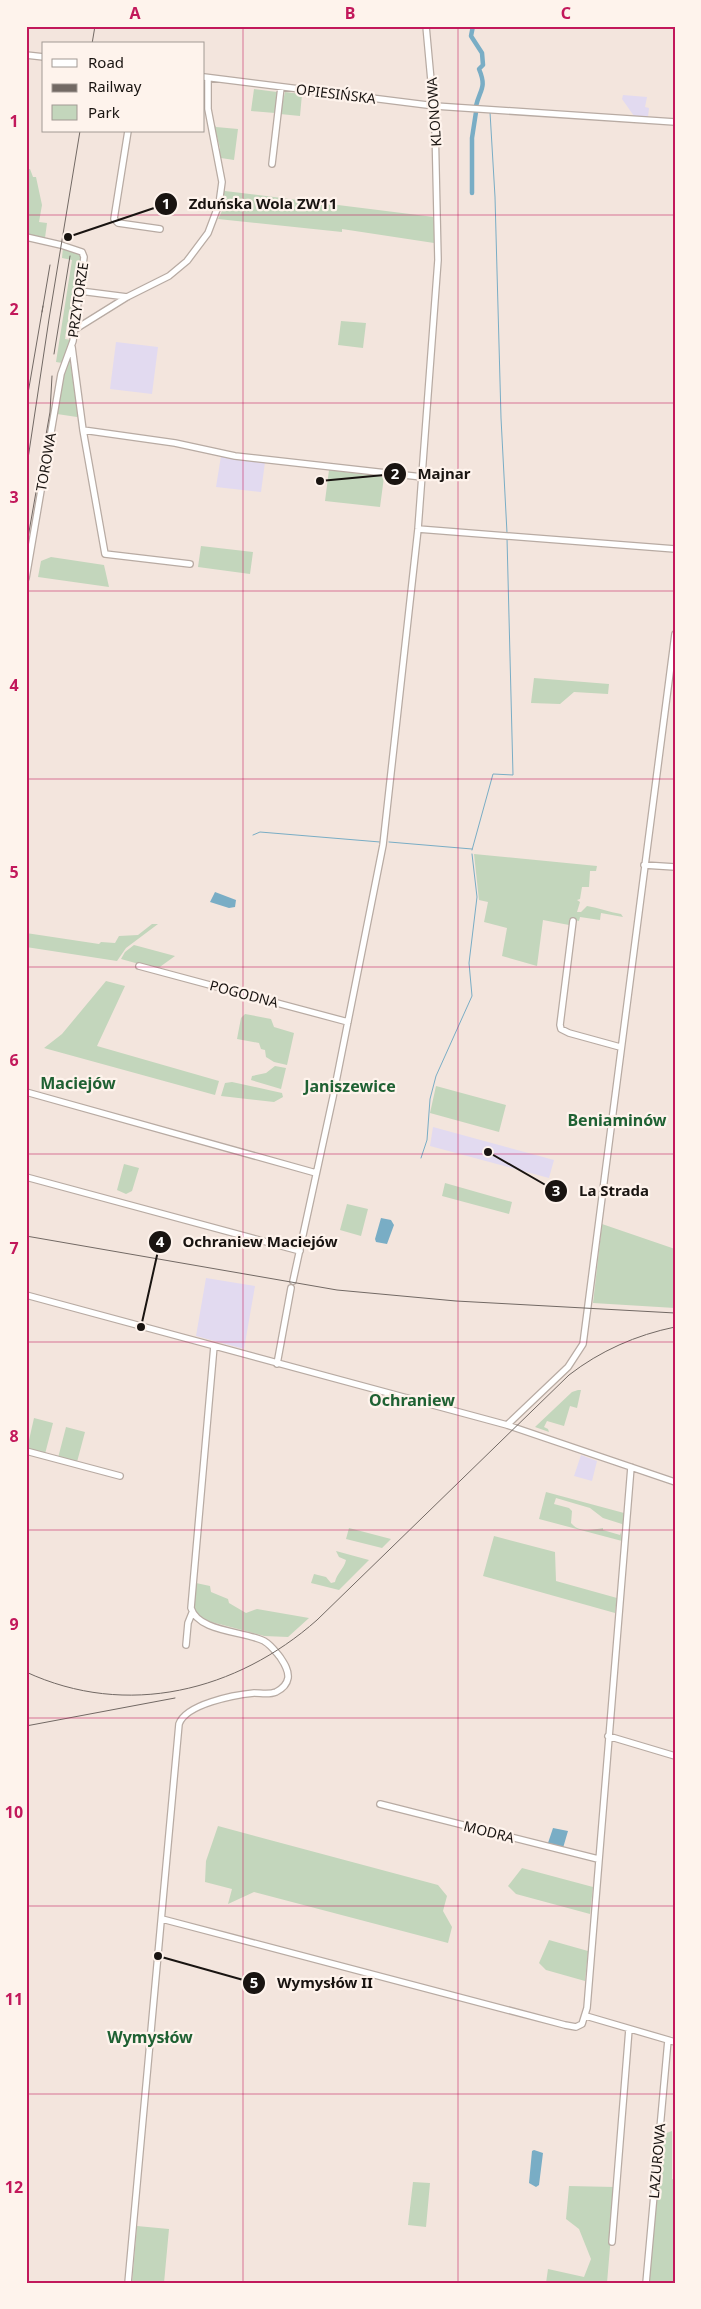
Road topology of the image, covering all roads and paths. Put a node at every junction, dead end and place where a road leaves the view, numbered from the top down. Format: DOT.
graph roads {
  1 [pos="426,26"];
  2 [pos="26,55"];
  3 [pos="42,57"];
  4 [pos="206,77"];
  5 [pos="281,87"];
  6 [pos="434,106"];
  7 [pos="675,122"];
  8 [pos="128,132"];
  9 [pos="272,164"];
  10 [pos="160,229"];
  11 [pos="26,237"];
  12 [pos="80,290"];
  13 [pos="127,298"];
  14 [pos="74,330"];
  15 [pos="72,347"];
  16 [pos="83,430"];
  17 [pos="422,477"];
  18 [pos="418,529"];
  19 [pos="675,549"];
  20 [pos="190,564"];
  21 [pos="26,578"];
  22 [pos="675,634"];
  23 [pos="644,865"];
  24 [pos="675,867"];
  25 [pos="573,921"];
  26 [pos="140,966"];
  27 [pos="348,1022"];
  28 [pos="620,1047"];
  29 [pos="26,1092"];
  30 [pos="316,1173"];
  31 [pos="26,1177"];
  32 [pos="300,1250"];
  33 [pos="293,1281"];
  34 [pos="292,1288"];
  35 [pos="26,1295"];
  36 [pos="214,1346"];
  37 [pos="277,1364"];
  38 [pos="507,1425"];
  39 [pos="26,1451"];
  40 [pos="631,1466"];
  41 [pos="120,1476"];
  42 [pos="675,1482"];
  43 [pos="192,1613"];
  44 [pos="186,1645"];
  45 [pos="608,1736"];
  46 [pos="675,1756"];
  47 [pos="380,1804"];
  48 [pos="598,1859"];
  49 [pos="162,1919"];
  50 [pos="586,2016"];
  51 [pos="629,2029"];
  52 [pos="668,2040"];
  53 [pos="675,2042"];
  54 [pos="612,2242"];
  55 [pos="128,2283"];
  56 [pos="646,2283"];
  1 -- 6 [label="street, KLONOWA"];
  2 -- 3 [label="street"];
  4 -- 5 [label="street, OPIESIŃSKA"];
  4 -- 13 [label="street"];
  5 -- 6 [label="street, OPIESIŃSKA"];
  5 -- 9 [label="street"];
  6 -- 7 [label="street, OPIESIŃSKA"];
  6 -- 17 [label="street, KLONOWA"];
  8 -- 10 [label="street"];
  11 -- 12 [label="street, PRZYTORZE"];
  12 -- 13 [label="street"];
  12 -- 14 [label="street, PRZYTORZE"];
  13 -- 14 [label="street"];
  14 -- 15 [label="street, PRZYTORZE"];
  15 -- 16 [label="street"];
  15 -- 21 [label="street, TOROWA"];
  16 -- 17 [label="street"];
  16 -- 20 [label="street"];
  17 -- 18 [label="street, KLONOWA"];
  18 -- 19 [label="street"];
  18 -- 27 [label="street, KLONOWA"];
  22 -- 23 [label="street"];
  23 -- 24 [label="street"];
  23 -- 28 [label="street"];
  25 -- 28 [label="street"];
  26 -- 27 [label="street, POGODNA"];
  27 -- 30 [label="street, KLONOWA"];
  28 -- 38 [label="street"];
  29 -- 30 [label="street"];
  30 -- 32 [label="street, KLONOWA"];
  31 -- 32 [label="street"];
  32 -- 33 [label="street, KLONOWA"];
  34 -- 37 [label="street"];
  35 -- 36 [label="street"];
  36 -- 37 [label="street"];
  36 -- 43 [label="street"];
  37 -- 38 [label="street"];
  38 -- 40 [label="street"];
  39 -- 41 [label="street"];
  40 -- 42 [label="street"];
  40 -- 45 [label="street"];
  43 -- 44 [label="street"];
  43 -- 49 [label="street"];
  45 -- 46 [label="street"];
  45 -- 48 [label="street"];
  47 -- 48 [label="street, MODRA"];
  48 -- 50 [label="street"];
  49 -- 50 [label="street"];
  49 -- 55 [label="street"];
  50 -- 51 [label="street"];
  51 -- 52 [label="street"];
  51 -- 54 [label="street"];
  52 -- 53 [label="street"];
  52 -- 56 [label="street, LAZUROWA"];
}
